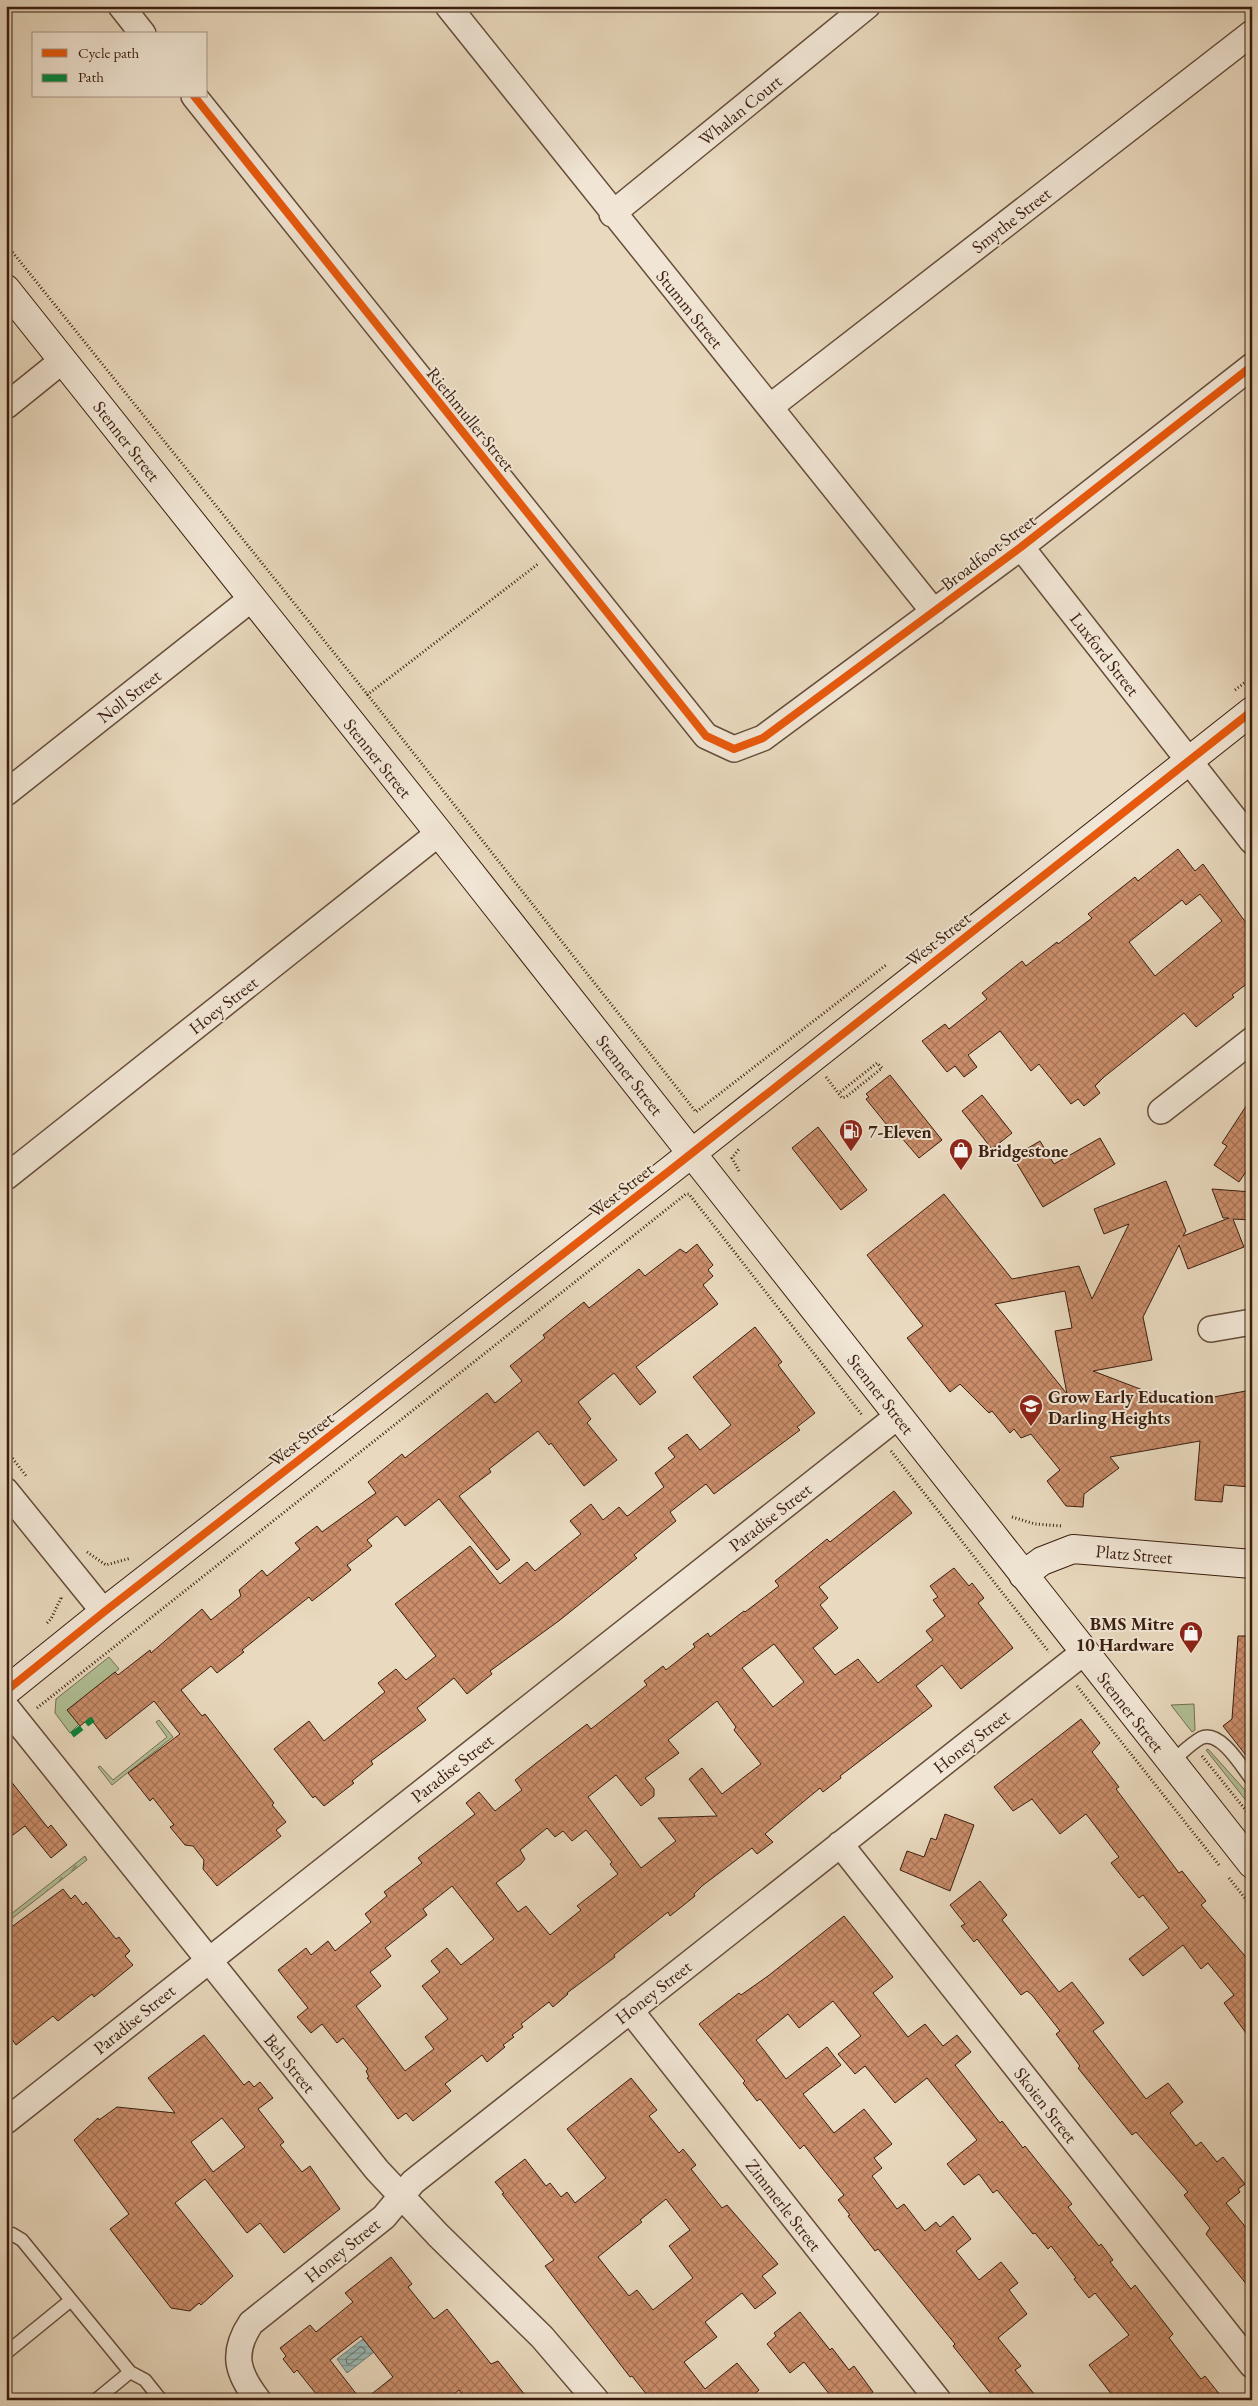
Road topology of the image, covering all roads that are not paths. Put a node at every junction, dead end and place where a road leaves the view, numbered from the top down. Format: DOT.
graph roads {
  1 [pos="122,6"];
  2 [pos="868,6"];
  3 [pos="451,7"];
  4 [pos="142,32"];
  5 [pos="1252,33"];
  6 [pos="196,98"];
  7 [pos="612,214"];
  8 [pos="6,289"];
  9 [pos="62,360"];
  10 [pos="1252,366"];
  11 [pos="6,406"];
  12 [pos="770,407"];
  13 [pos="1021,547"];
  14 [pos="251,599"];
  15 [pos="934,612"];
  16 [pos="1252,711"];
  17 [pos="734,749"];
  18 [pos="1188,761"];
  19 [pos="6,793"];
  20 [pos="439,833"];
  21 [pos="1252,841"];
  22 [pos="1252,1040"];
  23 [pos="1161,1111"];
  24 [pos="691,1153"];
  25 [pos="6,1177"];
  26 [pos="1252,1322"];
  27 [pos="1211,1329"];
  28 [pos="898,1416"];
  29 [pos="6,1491"];
  30 [pos="1252,1564"];
  31 [pos="1023,1575"];
  32 [pos="104,1612"];
  33 [pos="1084,1652"];
  34 [pos="6,1691"];
  35 [pos="12,1714"];
  36 [pos="1171,1762"];
  37 [pos="1252,1780"];
  38 [pos="840,1844"];
  39 [pos="1252,1864"];
  40 [pos="208,1960"];
  41 [pos="630,2010"];
  42 [pos="6,2121"];
  43 [pos="401,2197"];
  44 [pos="6,2235"];
  45 [pos="71,2300"];
  46 [pos="6,2353"];
  47 [pos="1252,2365"];
  48 [pos="130,2372"];
  49 [pos="96,2400"];
  50 [pos="161,2400"];
  51 [pos="258,2400"];
  52 [pos="596,2400"];
  53 [pos="938,2400"];
  1 -- 4 [label="street"];
  2 -- 7 [label="street, Whalan Court"];
  3 -- 7 [label="street, Stumm Street"];
  5 -- 12 [label="street, Smythe Street"];
  6 -- 17 [label="street, Riethmuller Street"];
  7 -- 12 [label="street, Stumm Street"];
  8 -- 9 [label="main road, Stenner Street"];
  9 -- 11 [label="street"];
  9 -- 14 [label="main road, Stenner Street"];
  10 -- 13 [label="street, Broadfoot Street"];
  12 -- 15 [label="street, Stumm Street"];
  13 -- 15 [label="street, Broadfoot Street"];
  13 -- 18 [label="street, Luxford Street"];
  14 -- 19 [label="street, Noll Street"];
  14 -- 20 [label="main road, Stenner Street"];
  15 -- 17 [label="street, Broadfoot Street"];
  16 -- 18 [label="main road, West Street"];
  18 -- 21 [label="street, Luxford Street"];
  18 -- 24 [label="main road, West Street"];
  20 -- 24 [label="main road, Stenner Street"];
  20 -- 25 [label="street, Hoey Street"];
  22 -- 23 [label="street"];
  24 -- 28 [label="main road, Stenner Street"];
  24 -- 32 [label="main road, West Street"];
  26 -- 27 [label="street"];
  28 -- 31 [label="main road, Stenner Street"];
  28 -- 40 [label="street, Paradise Street"];
  29 -- 32 [label="street"];
  30 -- 31 [label="main road, Platz Street"];
  31 -- 33 [label="main road, Stenner Street"];
  32 -- 34 [label="main road, West Street"];
  33 -- 36 [label="main road, Stenner Street"];
  33 -- 38 [label="street, Honey Street"];
  35 -- 40 [label="street, Beh Street"];
  36 -- 37 [label="lane"];
  36 -- 39 [label="main road, Stenner Street"];
  38 -- 41 [label="street, Honey Street"];
  38 -- 47 [label="street, Skoien Street"];
  40 -- 42 [label="street, Paradise Street"];
  40 -- 43 [label="street, Beh Street"];
  41 -- 43 [label="street, Honey Street"];
  41 -- 53 [label="street, Zimmerle Street"];
  43 -- 51 [label="street, Honey Street"];
  43 -- 52 [label="street, Beh Street"];
  44 -- 45 [label="lane"];
  45 -- 46 [label="lane"];
  45 -- 48 [label="lane"];
  48 -- 49 [label="lane"];
  48 -- 50 [label="lane"];
}
